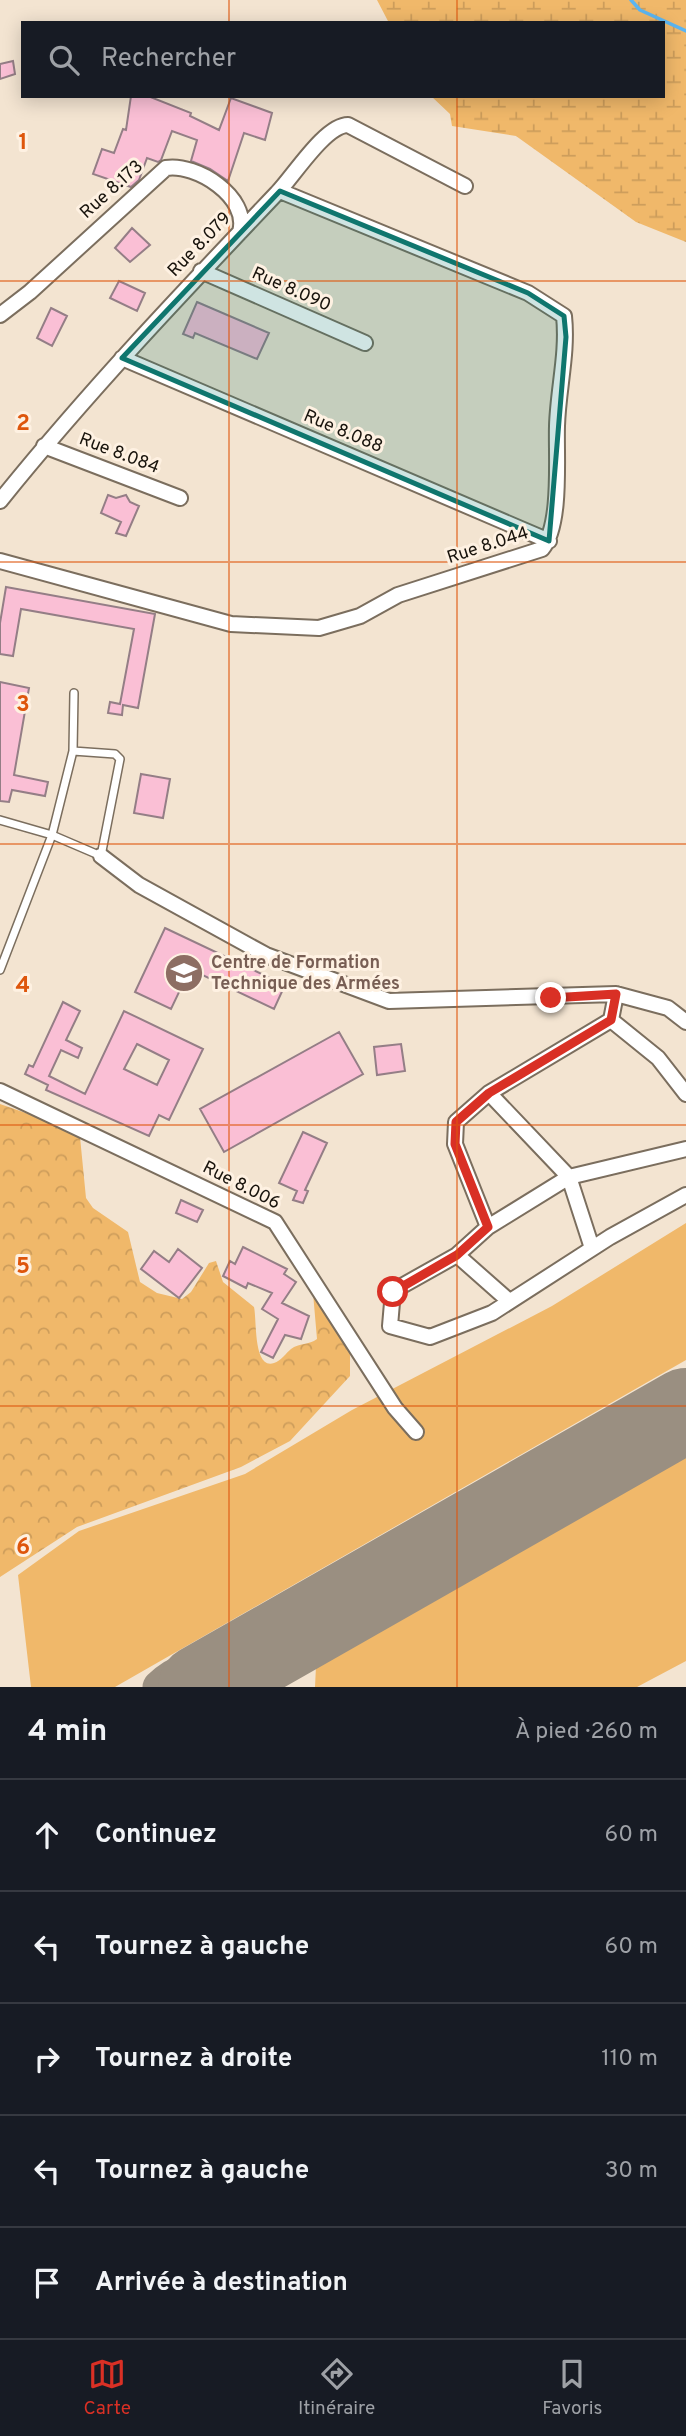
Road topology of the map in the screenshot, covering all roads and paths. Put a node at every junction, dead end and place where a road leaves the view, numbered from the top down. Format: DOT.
graph roads {
  1 [pos="465,186"];
  2 [pos="280,191"];
  3 [pos="240,232"];
  4 [pos="201,271"];
  5 [pos="0,315"];
  6 [pos="365,343"];
  7 [pos="122,358"];
  8 [pos="44,446"];
  9 [pos="5,486"];
  10 [pos="180,498"];
  11 [pos="0,501"];
  12 [pos="549,541"];
  13 [pos="0,561"];
  14 [pos="74,693"];
  15 [pos="73,751"];
  16 [pos="0,820"];
  17 [pos="52,835"];
  18 [pos="102,856"];
  19 [pos="0,970"];
  20 [pos="616,994"];
  21 [pos="611,1020"];
  22 [pos="686,1022"];
  23 [pos="0,1091"];
  24 [pos="489,1093"];
  25 [pos="686,1094"];
  26 [pos="686,1149"];
  27 [pos="569,1177"];
  28 [pos="686,1195"];
  29 [pos="488,1227"];
  30 [pos="592,1248"];
  31 [pos="457,1255"];
  32 [pos="509,1301"];
  33 [pos="416,1432"];
  1 -- 2 [label="street, Rue 8.079"];
  2 -- 3 [label="street, Rue 8.079"];
  2 -- 12 [label="street, Rue 8.044"];
  3 -- 4 [label="street, Rue 8.079"];
  3 -- 5 [label="street, Rue 8.173"];
  4 -- 6 [label="street, Rue 8.090"];
  4 -- 7 [label="street, Rue 8.079"];
  7 -- 8 [label="street, Rue 8.079"];
  7 -- 12 [label="street, Rue 8.088"];
  8 -- 9 [label="street, Rue 8.079"];
  8 -- 10 [label="street, Rue 8.084"];
  9 -- 11 [label="street, Rue 8.079"];
  12 -- 13 [label="street, Rue 8.044"];
  14 -- 15 [label="lane"];
  15 -- 17 [label="lane"];
  15 -- 18 [label="lane"];
  16 -- 17 [label="lane"];
  17 -- 18 [label="lane"];
  17 -- 19 [label="lane"];
  18 -- 20 [label="street"];
  20 -- 21 [label="street"];
  20 -- 22 [label="street"];
  21 -- 24 [label="street"];
  21 -- 25 [label="street"];
  23 -- 33 [label="street, Rue 8.006"];
  24 -- 27 [label="street"];
  24 -- 29 [label="street"];
  26 -- 27 [label="street"];
  27 -- 29 [label="street"];
  27 -- 30 [label="street"];
  28 -- 30 [label="street"];
  29 -- 31 [label="street"];
  30 -- 32 [label="street"];
  31 -- 32 [label="street"];
  31 -- 32 [label="street"];
}
